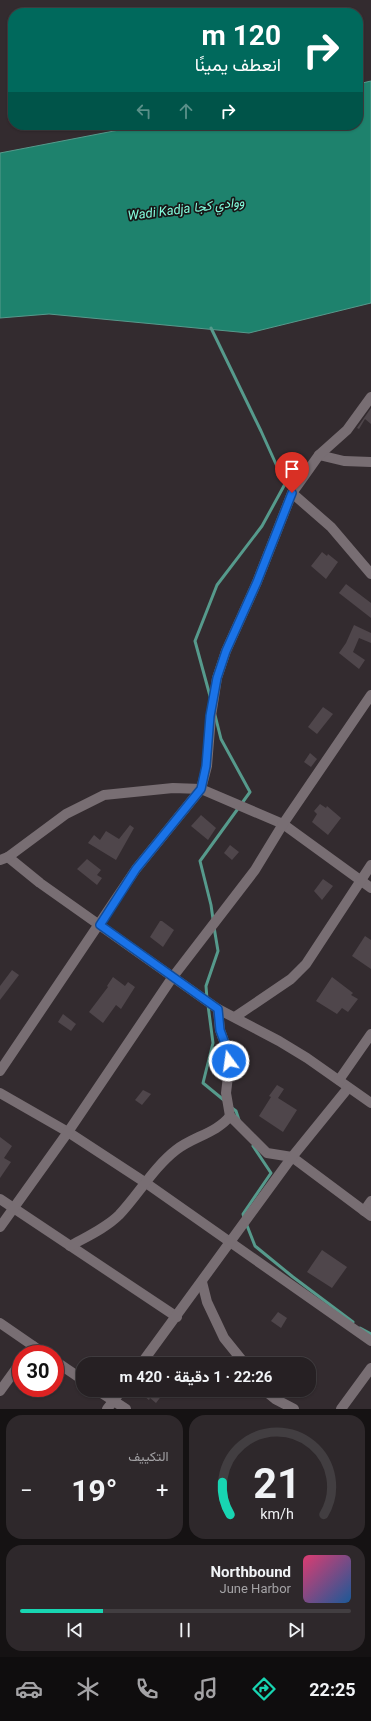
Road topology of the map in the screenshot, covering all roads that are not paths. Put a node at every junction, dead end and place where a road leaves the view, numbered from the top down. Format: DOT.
graph roads {
  1 [pos="371,397"];
  2 [pos="319,455"];
  3 [pos="371,462"];
  4 [pos="292,493"];
  5 [pos="371,574"];
  6 [pos="371,695"];
  7 [pos="201,789"];
  8 [pos="284,824"];
  9 [pos="4,859"];
  10 [pos="371,865"];
  11 [pos="360,880"];
  12 [pos="371,888"];
  13 [pos="100,925"];
  14 [pos="172,978"];
  15 [pos="218,1009"];
  16 [pos="235,1017"];
  17 [pos="371,1034"];
  18 [pos="0,1071"];
  19 [pos="338,1080"];
  20 [pos="348,1088"];
  21 [pos="0,1093"];
  22 [pos="371,1103"];
  23 [pos="230,1116"];
  24 [pos="68,1132"];
  25 [pos="292,1157"];
  26 [pos="146,1183"];
  27 [pos="0,1199"];
  28 [pos="371,1201"];
  29 [pos="14,1209"];
  30 [pos="368,1213"];
  31 [pos="0,1227"];
  32 [pos="230,1242"];
  33 [pos="70,1246"];
  34 [pos="202,1282"];
  35 [pos="177,1317"];
  36 [pos="0,1323"];
  37 [pos="371,1341"];
  38 [pos="24,1345"];
  39 [pos="146,1357"];
  40 [pos="239,1357"];
  41 [pos="64,1367"];
  42 [pos="371,1368"];
  43 [pos="12,1374"];
  44 [pos="76,1375"];
  45 [pos="0,1391"];
  46 [pos="103,1397"];
  47 [pos="116,1397"];
  48 [pos="273,1397"];
  49 [pos="110,1405"];
  50 [pos="126,1409"];
  51 [pos="294,1409"];
  52 [pos="341,1409"];
  1 -- 2 [label="street"];
  2 -- 3 [label="street"];
  2 -- 4 [label="street"];
  4 -- 5 [label="street"];
  4 -- 7 [label="street"];
  6 -- 8 [label="street"];
  7 -- 8 [label="street"];
  7 -- 9 [label="street"];
  7 -- 13 [label="street"];
  8 -- 11 [label="street"];
  8 -- 14 [label="street"];
  9 -- 13 [label="street"];
  10 -- 11 [label="street"];
  11 -- 12 [label="street"];
  11 -- 16 [label="street"];
  13 -- 14 [label="street"];
  13 -- 18 [label="street"];
  14 -- 15 [label="street"];
  14 -- 24 [label="street"];
  15 -- 16 [label="street"];
  15 -- 23 [label="street"];
  16 -- 19 [label="street"];
  17 -- 19 [label="street"];
  19 -- 20 [label="street"];
  20 -- 22 [label="street"];
  20 -- 25 [label="street"];
  21 -- 24 [label="street"];
  23 -- 25 [label="street"];
  23 -- 26 [label="street"];
  24 -- 26 [label="street"];
  24 -- 29 [label="street"];
  25 -- 30 [label="street"];
  25 -- 32 [label="street"];
  26 -- 32 [label="street"];
  26 -- 33 [label="street"];
  27 -- 29 [label="street"];
  28 -- 30 [label="street"];
  29 -- 31 [label="street"];
  29 -- 33 [label="street"];
  32 -- 34 [label="street"];
  32 -- 37 [label="street"];
  33 -- 35 [label="street"];
  34 -- 35 [label="street"];
  34 -- 40 [label="street"];
  35 -- 39 [label="street"];
  36 -- 38 [label="street"];
  41 -- 44 [label="street"];
  42 -- 52 [label="street"];
  43 -- 45 [label="street"];
  46 -- 49 [label="street"];
  47 -- 49 [label="street"];
  48 -- 51 [label="street"];
  49 -- 50 [label="street"];
}
